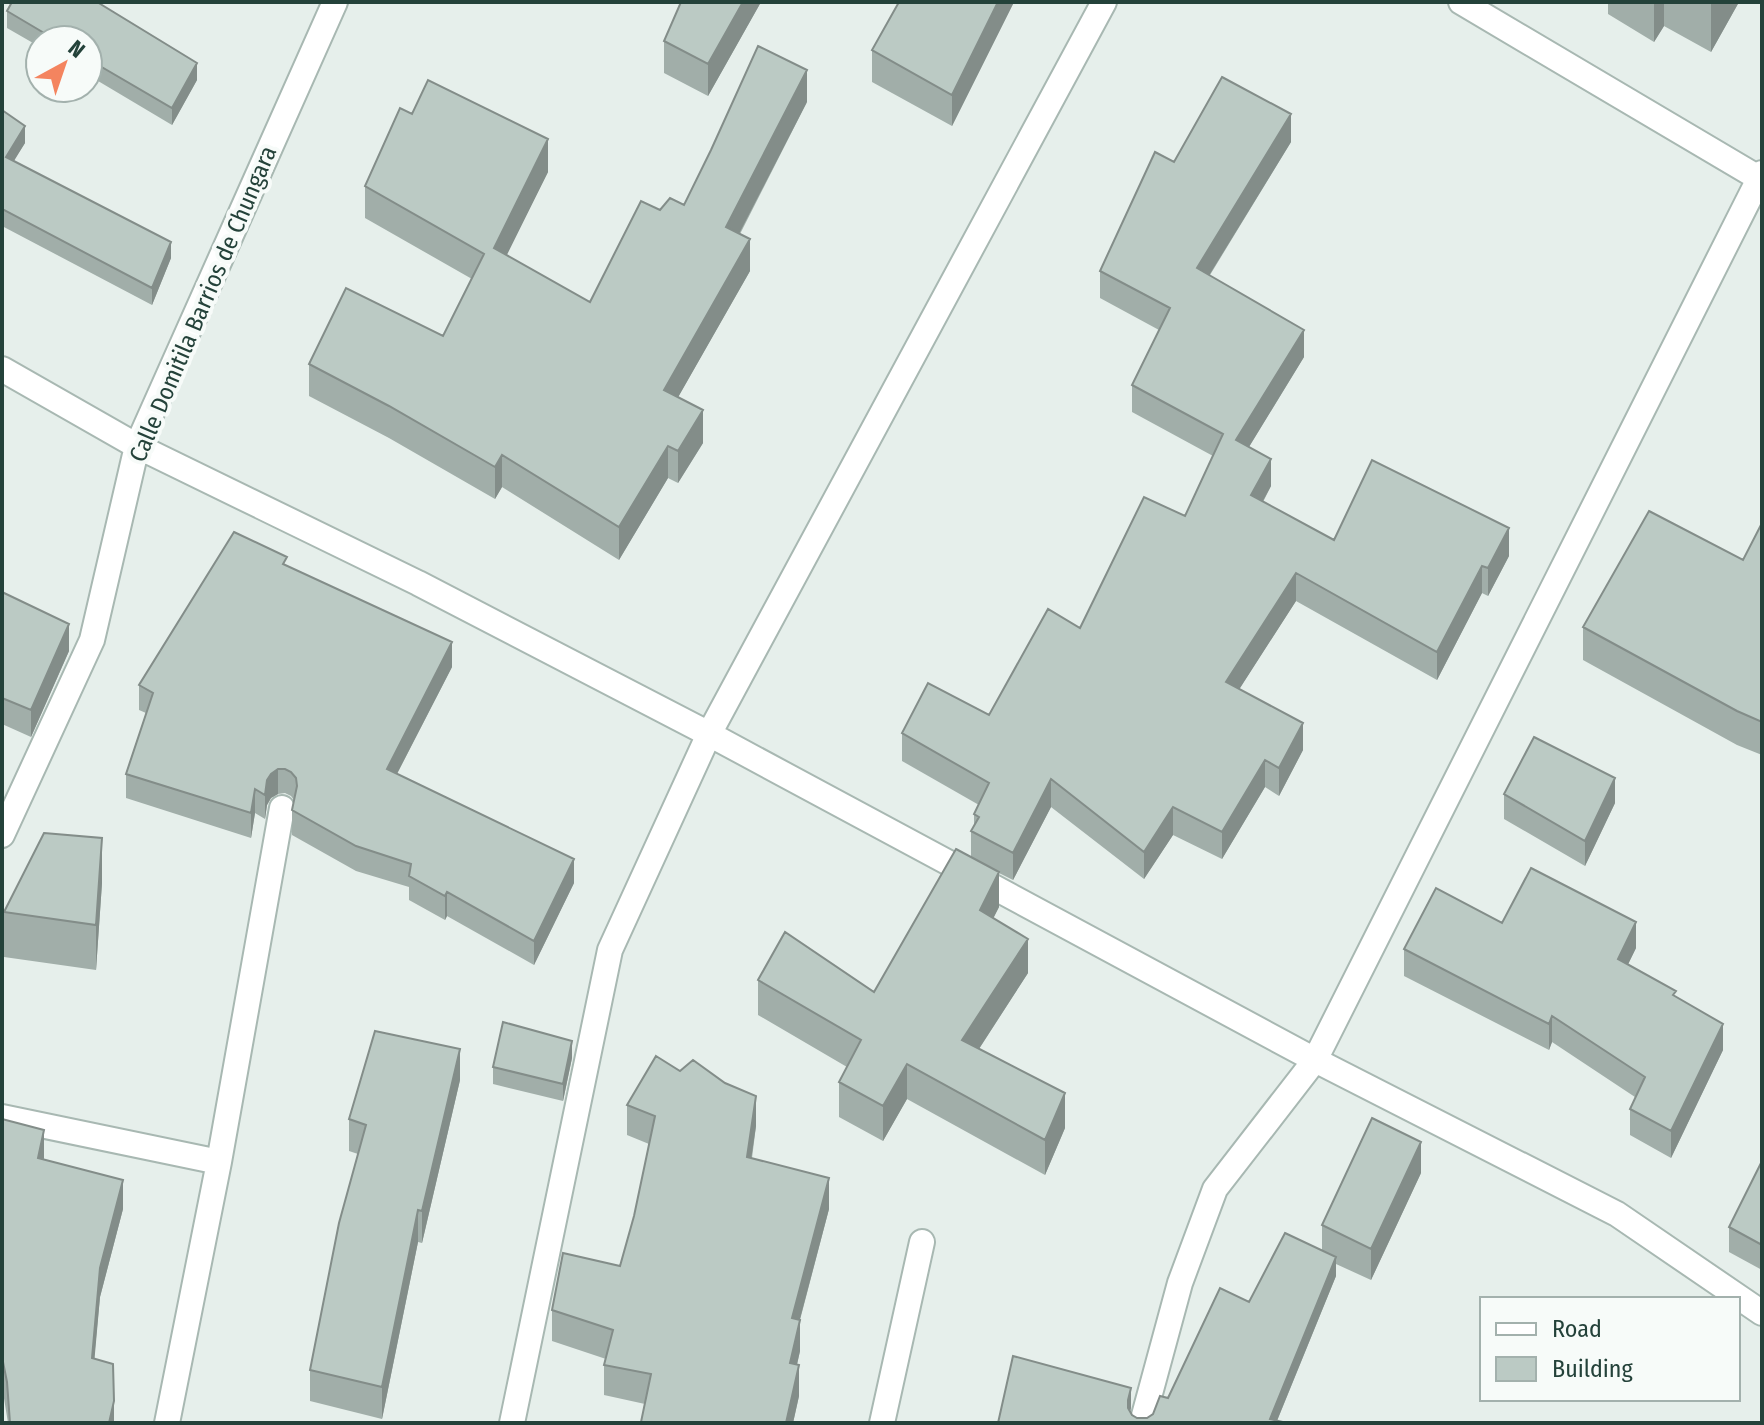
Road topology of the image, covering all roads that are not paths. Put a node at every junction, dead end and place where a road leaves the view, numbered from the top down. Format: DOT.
graph roads {
  1 [pos="335,2"];
  2 [pos="1104,2"];
  3 [pos="1461,2"];
  4 [pos="1761,177"];
  5 [pos="2,369"];
  6 [pos="137,446"];
  7 [pos="709,734"];
  8 [pos="282,808"];
  9 [pos="2,835"];
  10 [pos="1315,1060"];
  11 [pos="2,1117"];
  12 [pos="219,1162"];
  13 [pos="922,1242"];
  14 [pos="1739,1297"];
  15 [pos="1740,1298"];
  16 [pos="1762,1313"];
  17 [pos="167,1423"];
  18 [pos="512,1423"];
  19 [pos="882,1423"];
  20 [pos="1142,1423"];
  1 -- 6 [label="street, Calle Domitila Barrios de Chungara"];
  2 -- 7 [label="street"];
  3 -- 4 [label="street"];
  4 -- 10 [label="street"];
  5 -- 6 [label="street"];
  6 -- 7 [label="street"];
  6 -- 9 [label="street, Calle Domitila Barrios de Chungara"];
  7 -- 10 [label="street"];
  7 -- 18 [label="street"];
  8 -- 12 [label="street"];
  10 -- 14 [label="street"];
  10 -- 20 [label="street"];
  11 -- 12 [label="street"];
  12 -- 17 [label="street"];
  13 -- 19 [label="street"];
  15 -- 16 [label="street"];
}
